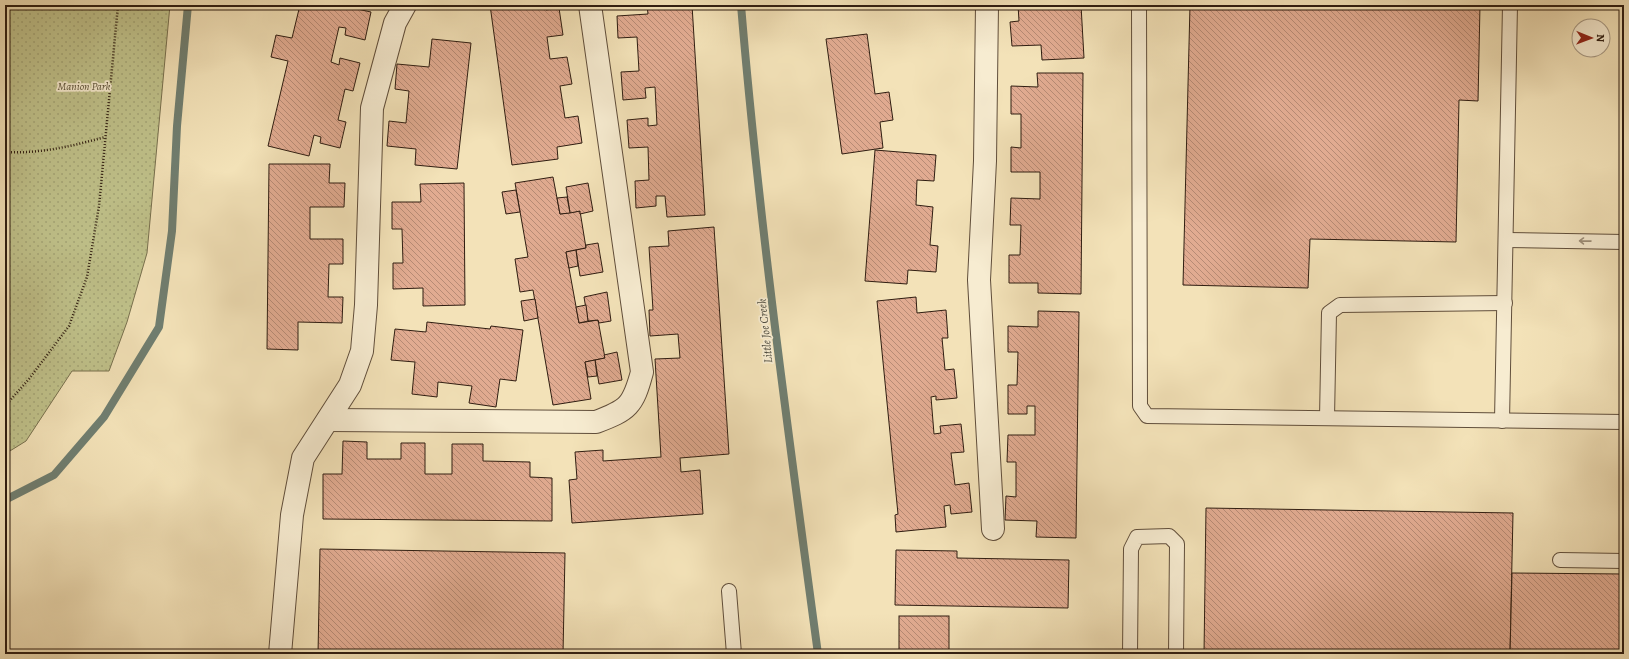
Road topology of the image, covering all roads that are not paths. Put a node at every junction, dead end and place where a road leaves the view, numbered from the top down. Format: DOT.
graph roads {
  1 [pos="405,5"];
  2 [pos="590,5"];
  3 [pos="987,5"];
  4 [pos="1139,5"];
  5 [pos="1510,5"];
  6 [pos="1506,240"];
  7 [pos="1624,242"];
  8 [pos="1505,303"];
  9 [pos="1327,418"];
  10 [pos="328,420"];
  11 [pos="1502,421"];
  12 [pos="1624,422"];
  13 [pos="994,529"];
  14 [pos="1560,560"];
  15 [pos="1624,561"];
  16 [pos="730,591"];
  17 [pos="280,654"];
  18 [pos="734,654"];
  19 [pos="1130,654"];
  20 [pos="1176,654"];
  1 -- 10 [label="street"];
  2 -- 10 [label="street"];
  3 -- 13 [label="street"];
  4 -- 9 [label="lane"];
  5 -- 6 [label="lane"];
  7 -- 6 [label="lane, one-way"];
  6 -- 8 [label="lane"];
  8 -- 9 [label="lane"];
  8 -- 11 [label="lane"];
  9 -- 11 [label="lane"];
  10 -- 17 [label="street"];
  11 -- 12 [label="lane"];
  14 -- 15 [label="lane"];
  16 -- 18 [label="lane"];
  19 -- 20 [label="lane"];
}
